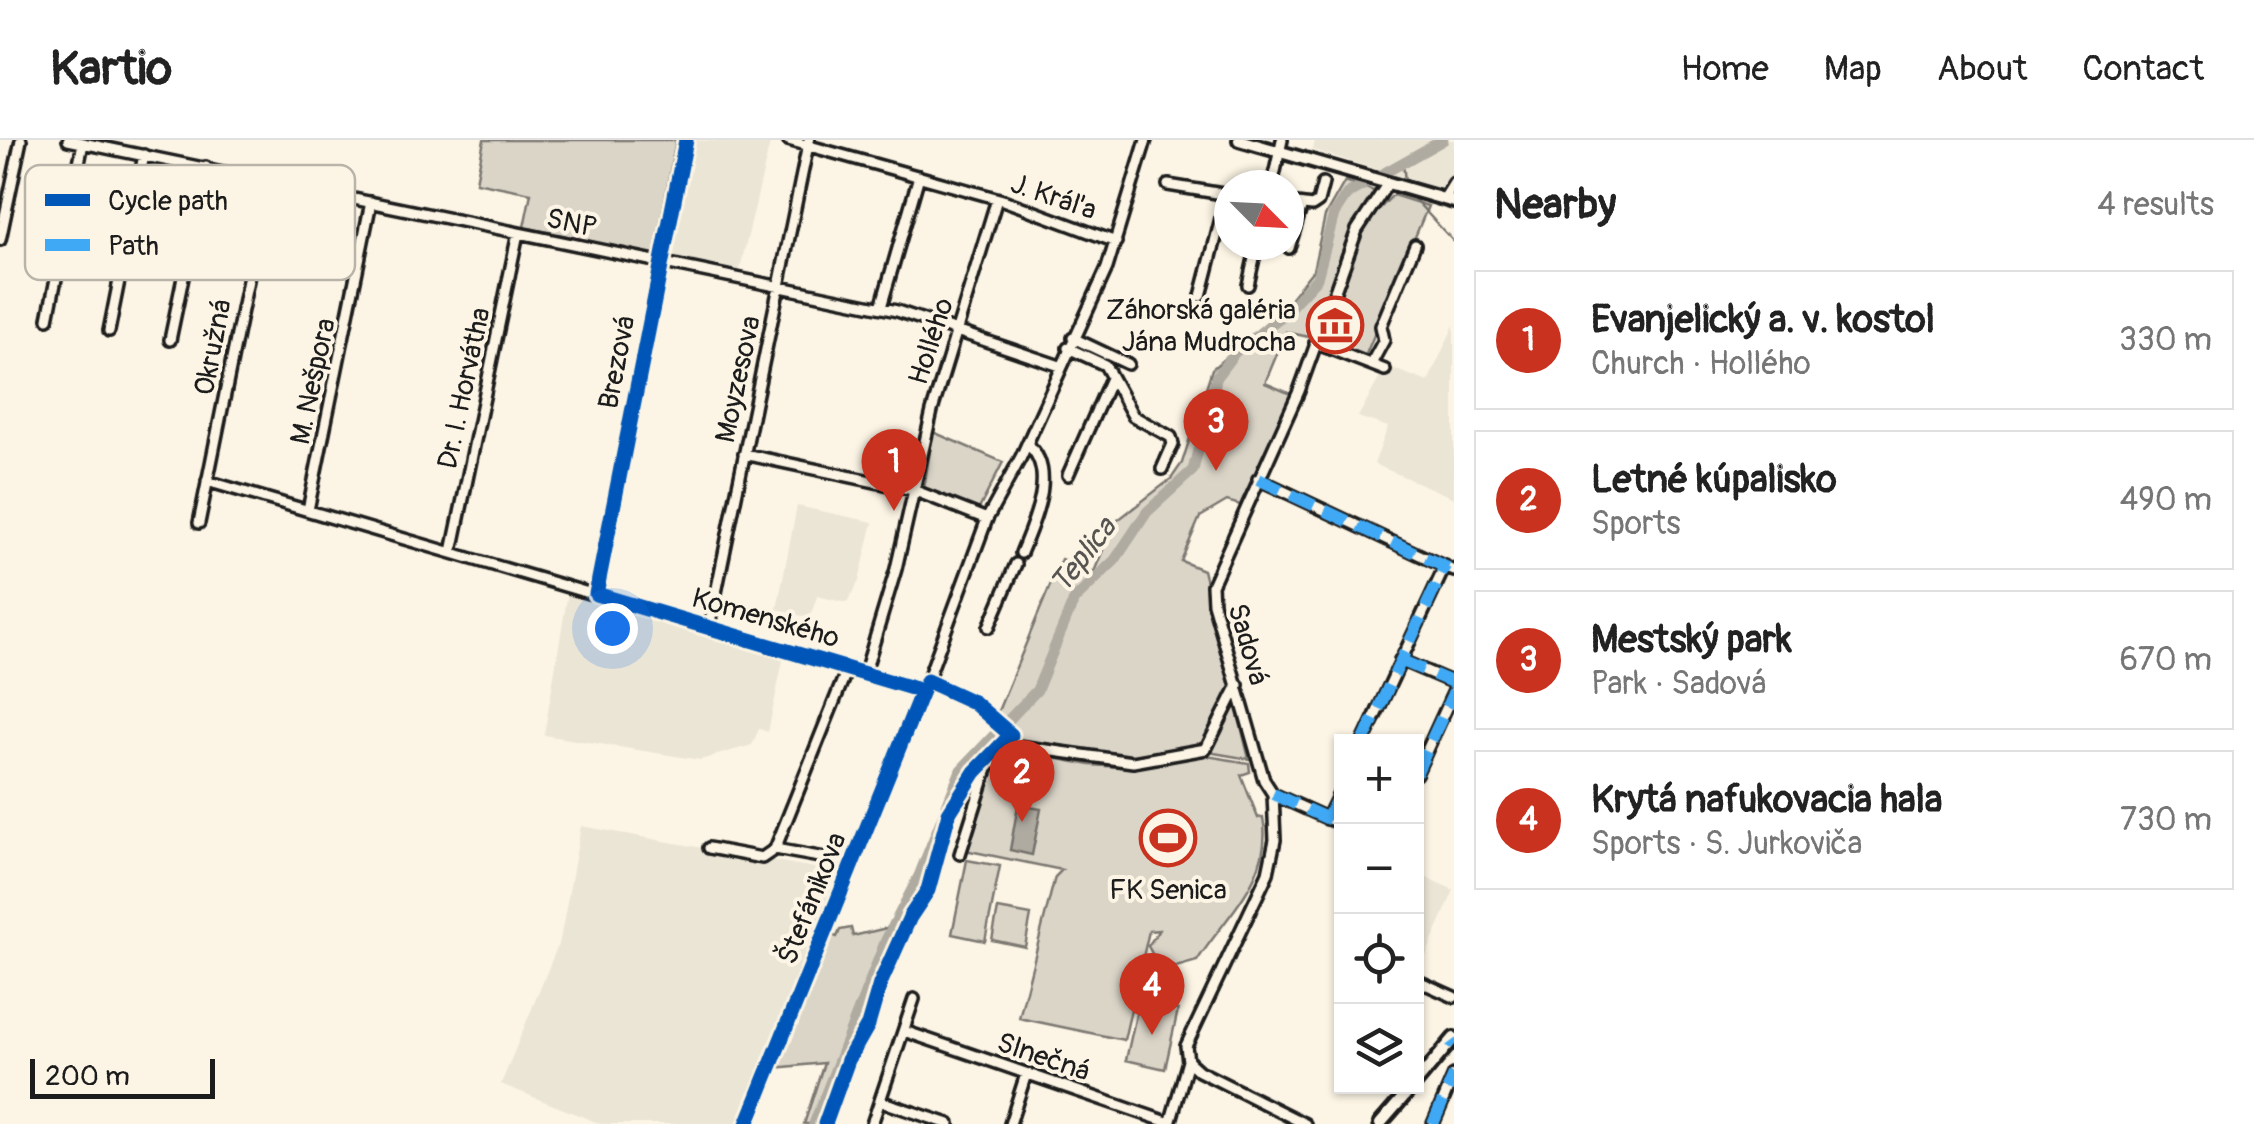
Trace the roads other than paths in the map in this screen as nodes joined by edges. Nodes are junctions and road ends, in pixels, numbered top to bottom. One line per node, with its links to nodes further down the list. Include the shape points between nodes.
1 (21, 140): 26 (street)
2 (68, 140): 7 (street, SNP)
3 (686, 140): 31 (street, Brezová)
4 (788, 140): 8 (street, J. Kráľa)
5 (1146, 140): 27 (street, Štefánikova)
6 (1239, 140): 9 (main road)
7 (83, 143): 10 (street, SNP); 11 (street)
8 (808, 143): 14 (street, J. Kráľa); 37 (street, Moyzesova)
9 (1281, 146): 16 (main road)
10 (144, 155): 12 (street); 13 (street, SNP)
11 (79, 165)
12 (142, 165)
13 (196, 165)
14 (919, 176): 21 (street, J. Kráľa); 39 (street)
15 (1323, 183): 24 (street, via 1318,202)
16 (1389, 183): 22 (main road); 44 (street, Sadová, via 1357,230)
17 (1454, 183): 22 (street)
18 (1168, 186): 19 (street)
19 (1214, 193)
20 (355, 199): 23 (street, SNP)
21 (997, 199): 27 (street, J. Kráľa); 41 (street, Hollého)
22 (1449, 200)
23 (371, 202): 25 (street, SNP); 58 (street, M. Nešpora)
24 (1304, 205)
25 (518, 233): 31 (street, SNP); 61 (street, Dr. I. Horvátha)
26 (0, 240)
27 (1116, 242): 45 (street, Štefánikova)
28 (1415, 245): 47 (street)
29 (1214, 247): 38 (street)
30 (1254, 260): 36 (street)
31 (662, 264): 37 (street, SNP); 65 (street, Brezová)
32 (56, 280): 40 (street)
33 (119, 280): 42 (street)
34 (182, 280): 43 (street)
35 (248, 280): 56 (street, Okružná)
36 (1248, 285)
37 (779, 287): 39 (street, SNP); 52 (street, Moyzesova)
38 (1201, 296)
39 (881, 308): 41 (street, SNP)
40 (48, 319)
41 (958, 328): 48 (street, SNP); 57 (street, Hollého)
42 (109, 331)
43 (170, 340)
44 (1315, 342): 47 (street); 55 (street, Sadová)
45 (1071, 343): 46 (street); 48 (street, Štefánikova); 50 (street, via 1104,365)
46 (1128, 364)
47 (1372, 364): 49 (street)
48 (1060, 366): 51 (street, Štefánikova)
49 (1384, 370)
50 (1111, 378): 53 (street, via 1133,416 1171,437); 54 (street)
51 (1028, 444): 59 (street, Štefánikova); 62 (street, via 1037,454 1042,500)
52 (744, 454): 57 (street); 66 (street, Moyzesova)
53 (1162, 469)
54 (1068, 475)
55 (1258, 479): 64 (street); 72 (street, Sadová, via 1212,585)
56 (208, 481): 58 (street, Komenského); 60 (street, Okružná)
57 (913, 490): 59 (street); 70 (street, Hollého)
58 (308, 510): 61 (street, Komenského)
59 (988, 519): 74 (street, Štefánikova)
60 (199, 523)
61 (452, 552): 65 (street, Komenského)
62 (1021, 553)
63 (1016, 564): 67 (street)
64 (1449, 569): 68 (street)
65 (596, 594): 66 (street, Komenského)
66 (708, 627): 69 (street, Komenského)
67 (990, 627)
68 (1400, 660): 71 (street); 75 (street)
69 (848, 667): 70 (street, Komenského); 82 (street)
70 (865, 672): 74 (street, Komenského)
71 (1454, 683)
72 (1238, 685): 77 (street, Sadová, via 1264,780); 83 (street, via 1206,750 1134,762 1018,746 1000,752 987,770)
73 (1454, 691): 76 (street)
74 (922, 692): 84 (street, Štefánikova)
75 (1367, 734)
76 (1424, 757)
77 (1274, 794): 79 (street); 90 (street, via 1268,873 1186,1046)
78 (1334, 804): 79 (street)
79 (1327, 818): 80 (street)
80 (1340, 824)
81 (709, 848): 82 (street, via 757,858)
82 (775, 849): 84 (street)
83 (960, 854)
84 (852, 862): 99 (street, Štefánikova)
85 (1424, 984): 86 (street)
86 (1454, 997)
87 (914, 999): 88 (street)
88 (904, 1031): 91 (street, Slnečná); 95 (street)
89 (1453, 1042): 92 (main road)
90 (1188, 1061): 98 (street); 103 (street)
91 (1026, 1074): 98 (street, Slnečná); 102 (street)
92 (1424, 1075)
93 (1454, 1075): 97 (street)
94 (1407, 1094): 104 (main road)
95 (880, 1101): 96 (street); 101 (street)
96 (873, 1122): 100 (street)
97 (1438, 1122)
98 (1170, 1123)
99 (746, 1124)
100 (886, 1124)
101 (949, 1124)
102 (1010, 1124)
103 (1304, 1124)
104 (1380, 1124)

